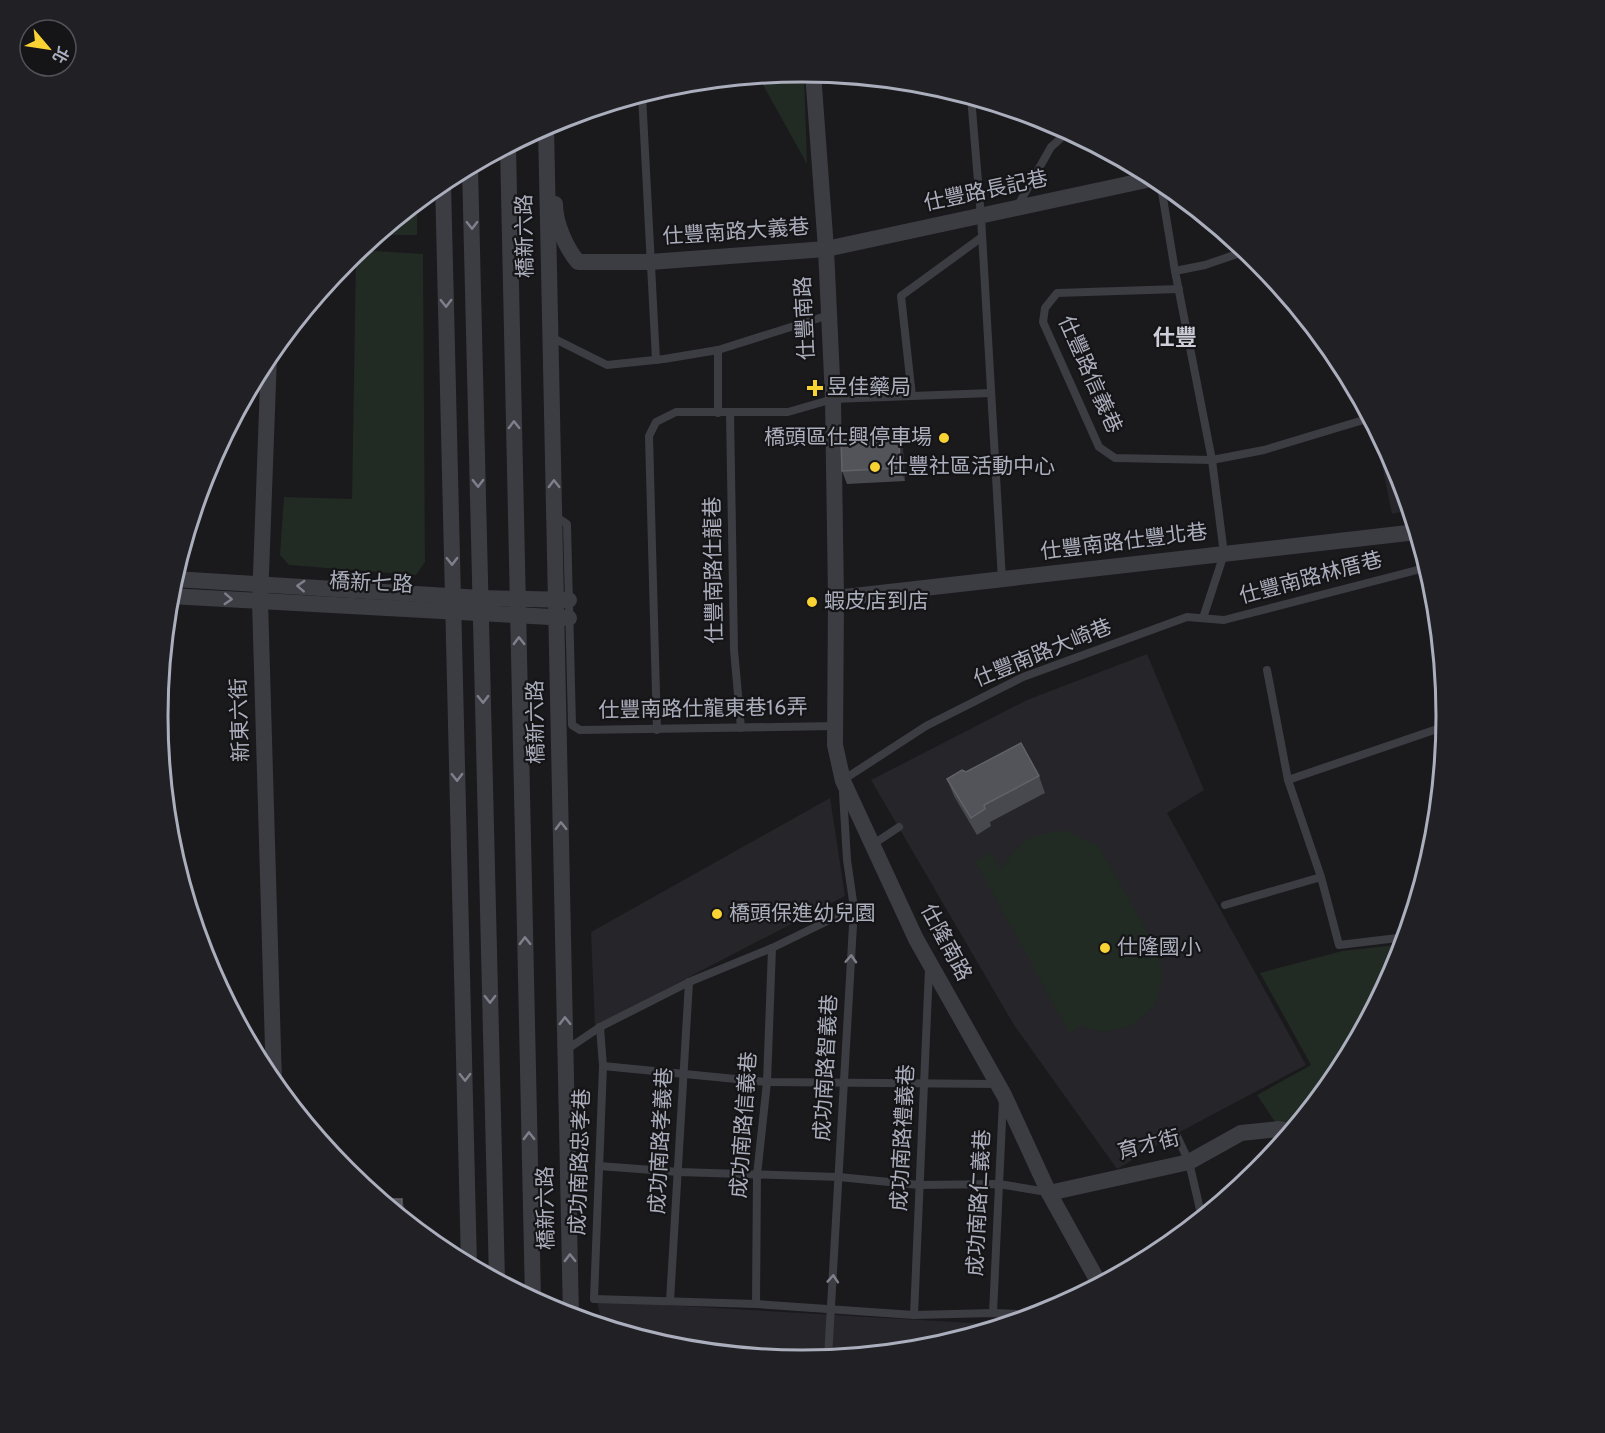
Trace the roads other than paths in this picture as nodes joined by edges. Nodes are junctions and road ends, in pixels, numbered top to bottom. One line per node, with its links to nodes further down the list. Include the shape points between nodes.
1 (814, 83): 15 (street, 仕豐南路)
2 (642, 103): 17 (lane)
3 (972, 105): 13 (lane)
4 (553, 134): 17 (street, 仕豐南路大義巷, via 555,213 571,254 578,262)
5 (546, 137): 21 (street, 橋新六路)
6 (1061, 138): 12 (lane, via 1051,147)
7 (508, 155): 42 (street, 橋新六路, one-way to 7)
8 (470, 177): 41 (street, one-way to 41)
9 (1144, 182): 12 (street, 仕豐路長記巷)
10 (1161, 193): 18 (lane)
11 (443, 194): 40 (street, one-way to 40)
12 (1017, 208): 13 (street, 仕豐路長記巷)
13 (981, 216): 14 (lane); 15 (street, 仕豐路長記巷)
14 (982, 237): 25 (lane); 26 (lane, via 901,296)
15 (826, 249): 17 (street, 仕豐南路大義巷); 20 (street, 仕豐南路)
16 (1236, 254): 18 (lane)
17 (650, 262): 23 (lane)
18 (1175, 271): 19 (lane)
19 (1179, 289): 31 (lane); 31 (lane, 仕豐路信義巷, via 1057,293 1045,308 1043,322 1099,447 1116,458)
20 (829, 315): 22 (lane); 27 (street, 仕豐南路)
21 (550, 337): 23 (lane, via 607,365); 43 (street, 橋新六路, one-way to 21, via 555,516)
22 (718, 350): 23 (lane); 29 (lane)
23 (656, 360)
24 (268, 375): 37 (street, 新東六街)
25 (991, 393): 26 (lane); 35 (lane)
26 (912, 396): 27 (lane)
27 (833, 399): 28 (lane, via 788,412); 39 (street, 仕豐南路)
28 (730, 412): 29 (lane); 47 (lane, 仕豐南路仕龍巷, via 734,650)
29 (718, 413): 48 (lane, via 676,412 656,422 649,436)
30 (1362, 418): 31 (lane, via 1264,450)
31 (1212, 460): 33 (lane)
32 (1409, 533): 33 (street, 仕豐南路仕豐北巷)
33 (1224, 554): 35 (street, 仕豐南路仕豐北巷); 44 (lane)
34 (1419, 570): 44 (lane, 仕豐南路林厝巷, via 1224,620)
35 (1002, 580): 39 (street, 仕豐南路仕豐北巷)
36 (184, 581): 37 (street, 橋新七路)
37 (260, 593): 38 (street, 橋新七路, one-way to 37); 40 (street, 橋新七路); 64 (street, 新東六街)
38 (181, 596)
39 (837, 597): 46 (street, 仕隆南路)
40 (453, 604): 41 (street, 橋新七路); 81 (street, one-way to 81)
41 (481, 606): 42 (street, 橋新七路); 82 (street, one-way to 82)
42 (518, 607): 43 (street, 橋新七路); 84 (street, 橋新六路, one-way to 42)
43 (563, 609): 48 (lane, 仕豐南路仕龍東巷16弄, via 572,725 580,730); 62 (street, 橋新六路, one-way to 43)
44 (1203, 618): 51 (lane, 仕豐南路大崎巷, via 1187,617 1023,677 926,726)
45 (1267, 670): 50 (lane)
46 (836, 726): 47 (lane, 仕豐南路仕龍東巷16弄); 51 (street, 仕隆南路, via 835,745)
47 (741, 728): 48 (lane, 仕豐南路仕龍東巷16弄)
48 (657, 730)
49 (1436, 730): 50 (lane)
50 (1288, 780): 54 (lane)
51 (843, 781): 53 (street, 仕隆南路); 56 (lane, 成功南路智義巷)
52 (899, 827): 53 (lane)
53 (872, 845): 59 (street, 仕隆南路)
54 (1321, 877): 55 (lane); 57 (lane, via 1339,945)
55 (1225, 905)
56 (854, 908): 58 (lane); 68 (lane, 成功南路智義巷, one-way to 56)
57 (1396, 938)
58 (772, 948): 60 (lane); 66 (lane, 成功南路信義巷)
59 (930, 963): 67 (lane, 成功南路禮義巷); 69 (street, 仕隆南路)
60 (689, 982): 61 (lane); 65 (lane, 成功南路孝義巷)
61 (600, 1027): 62 (lane); 63 (lane, 成功南路忠孝巷)
62 (566, 1050): 87 (street, 橋新六路, one-way to 62)
63 (603, 1066): 65 (lane); 73 (lane, 成功南路忠孝巷)
64 (274, 1067)
65 (685, 1072): 66 (lane); 74 (lane, 成功南路孝義巷)
66 (767, 1082): 68 (lane); 75 (lane, 成功南路信義巷)
67 (926, 1082): 68 (lane); 69 (lane); 78 (lane, 成功南路禮義巷)
68 (844, 1083): 76 (lane, 成功南路智義巷)
69 (1000, 1090): 77 (lane, 成功南路仁義巷); 79 (street, 仕隆南路)
70 (1283, 1130): 72 (street, 育才街, via 1241,1133)
71 (1176, 1134): 72 (lane)
72 (1189, 1162): 79 (street, 育才街); 80 (lane)
73 (599, 1166): 74 (lane); 85 (lane, 成功南路忠孝巷, via 594,1299)
74 (679, 1172): 75 (lane); 85 (lane, 成功南路孝義巷)
75 (757, 1175): 76 (lane); 86 (lane, 成功南路信義巷)
76 (839, 1178): 78 (lane); 88 (lane, 成功南路智義巷, one-way to 76)
77 (999, 1184): 78 (lane); 79 (lane); 89 (lane, 成功南路仁義巷)
78 (919, 1185): 91 (lane, 成功南路禮義巷)
79 (1049, 1193): 83 (street, 仕隆南路)
80 (1200, 1210)
81 (469, 1256)
82 (497, 1272)
83 (1096, 1278)
84 (533, 1290)
85 (670, 1301): 86 (lane)
86 (756, 1304): 88 (lane)
87 (572, 1307)
88 (831, 1309): 91 (lane); 92 (lane, 成功南路智義巷)
89 (993, 1313): 90 (lane); 91 (lane)
90 (1014, 1314)
91 (914, 1315)
92 (829, 1349)

